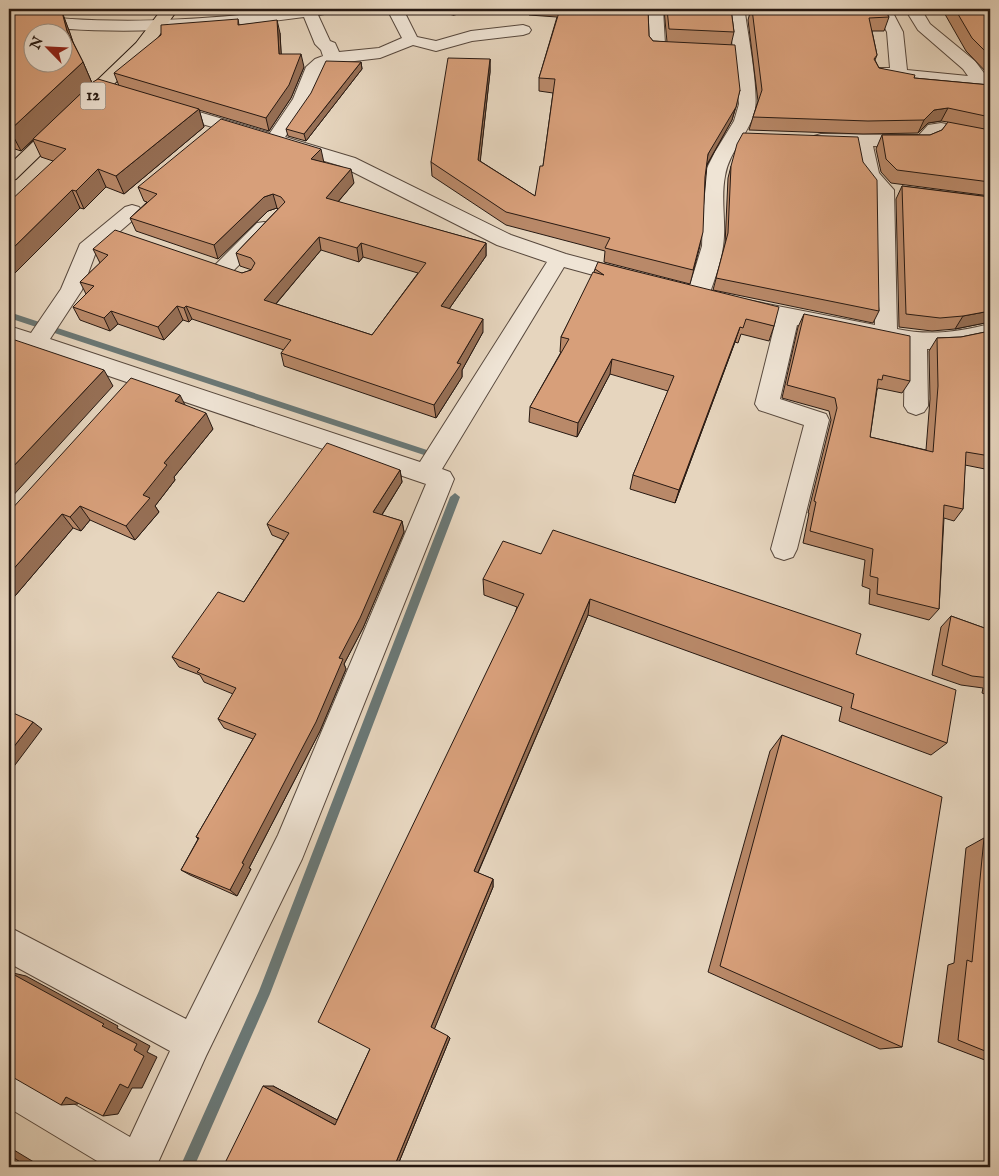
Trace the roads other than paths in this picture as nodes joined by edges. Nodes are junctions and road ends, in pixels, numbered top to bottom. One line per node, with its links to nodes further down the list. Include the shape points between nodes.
1 (170, 9): 13 (main road, 12)
2 (331, 9): 13 (street, via 240,21)
3 (395, 9): 15 (street)
4 (655, 9): 16 (street, via 657,49)
5 (868, 9): 6 (street)
6 (875, 9)
7 (883, 9): 21 (street, via 895,32)
8 (913, 9): 18 (street, via 924,27)
9 (730, 11): 10 (street); 38 (street, via 731,52 748,104 742,137 717,166 713,191 712,252 705,297)
10 (757, 12)
11 (9, 18): 13 (street, via 75,26)
12 (312, 18): 19 (street)
13 (156, 25): 23 (main road, 12, via 142,47)
14 (523, 30): 15 (street, via 471,36 436,46)
15 (411, 40): 19 (street, via 398,48 376,54)
16 (703, 51)
17 (982, 55): 18 (street)
18 (959, 57): 22 (street)
19 (332, 58): 29 (street, via 315,67 302,99)
20 (880, 72): 21 (street)
21 (899, 74): 22 (street)
22 (986, 83)
23 (102, 88): 24 (street); 32 (main road, 12)
24 (122, 94)
25 (149, 102): 26 (street)
26 (222, 124): 27 (street); 29 (street)
27 (207, 136)
28 (990, 137): 31 (street, via 941,128 934,129 923,141)
29 (275, 139): 35 (street, via 348,162 504,240)
30 (806, 140): 31 (street)
31 (863, 142): 42 (street, via 870,174 894,191)
32 (9, 175)
33 (135, 201): 39 (street, via 118,234 87,249 71,290)
34 (276, 216): 36 (street, via 214,267)
35 (559, 259): 37 (street); 47 (street)
36 (246, 278)
37 (652, 283)
38 (788, 316): 42 (street); 48 (street, via 767,404 817,420)
39 (43, 332): 41 (street); 44 (street)
40 (990, 332): 43 (street, via 936,343)
41 (9, 334)
42 (886, 335): 43 (street)
43 (916, 341): 46 (street)
44 (138, 377): 45 (street); 47 (street)
45 (118, 398)
46 (916, 406)
47 (426, 474): 50 (street, via 441,480 290,847)
48 (784, 549)
49 (9, 944): 50 (street)
50 (193, 1043): 52 (street)
51 (9, 1087): 52 (street)
52 (136, 1165)

